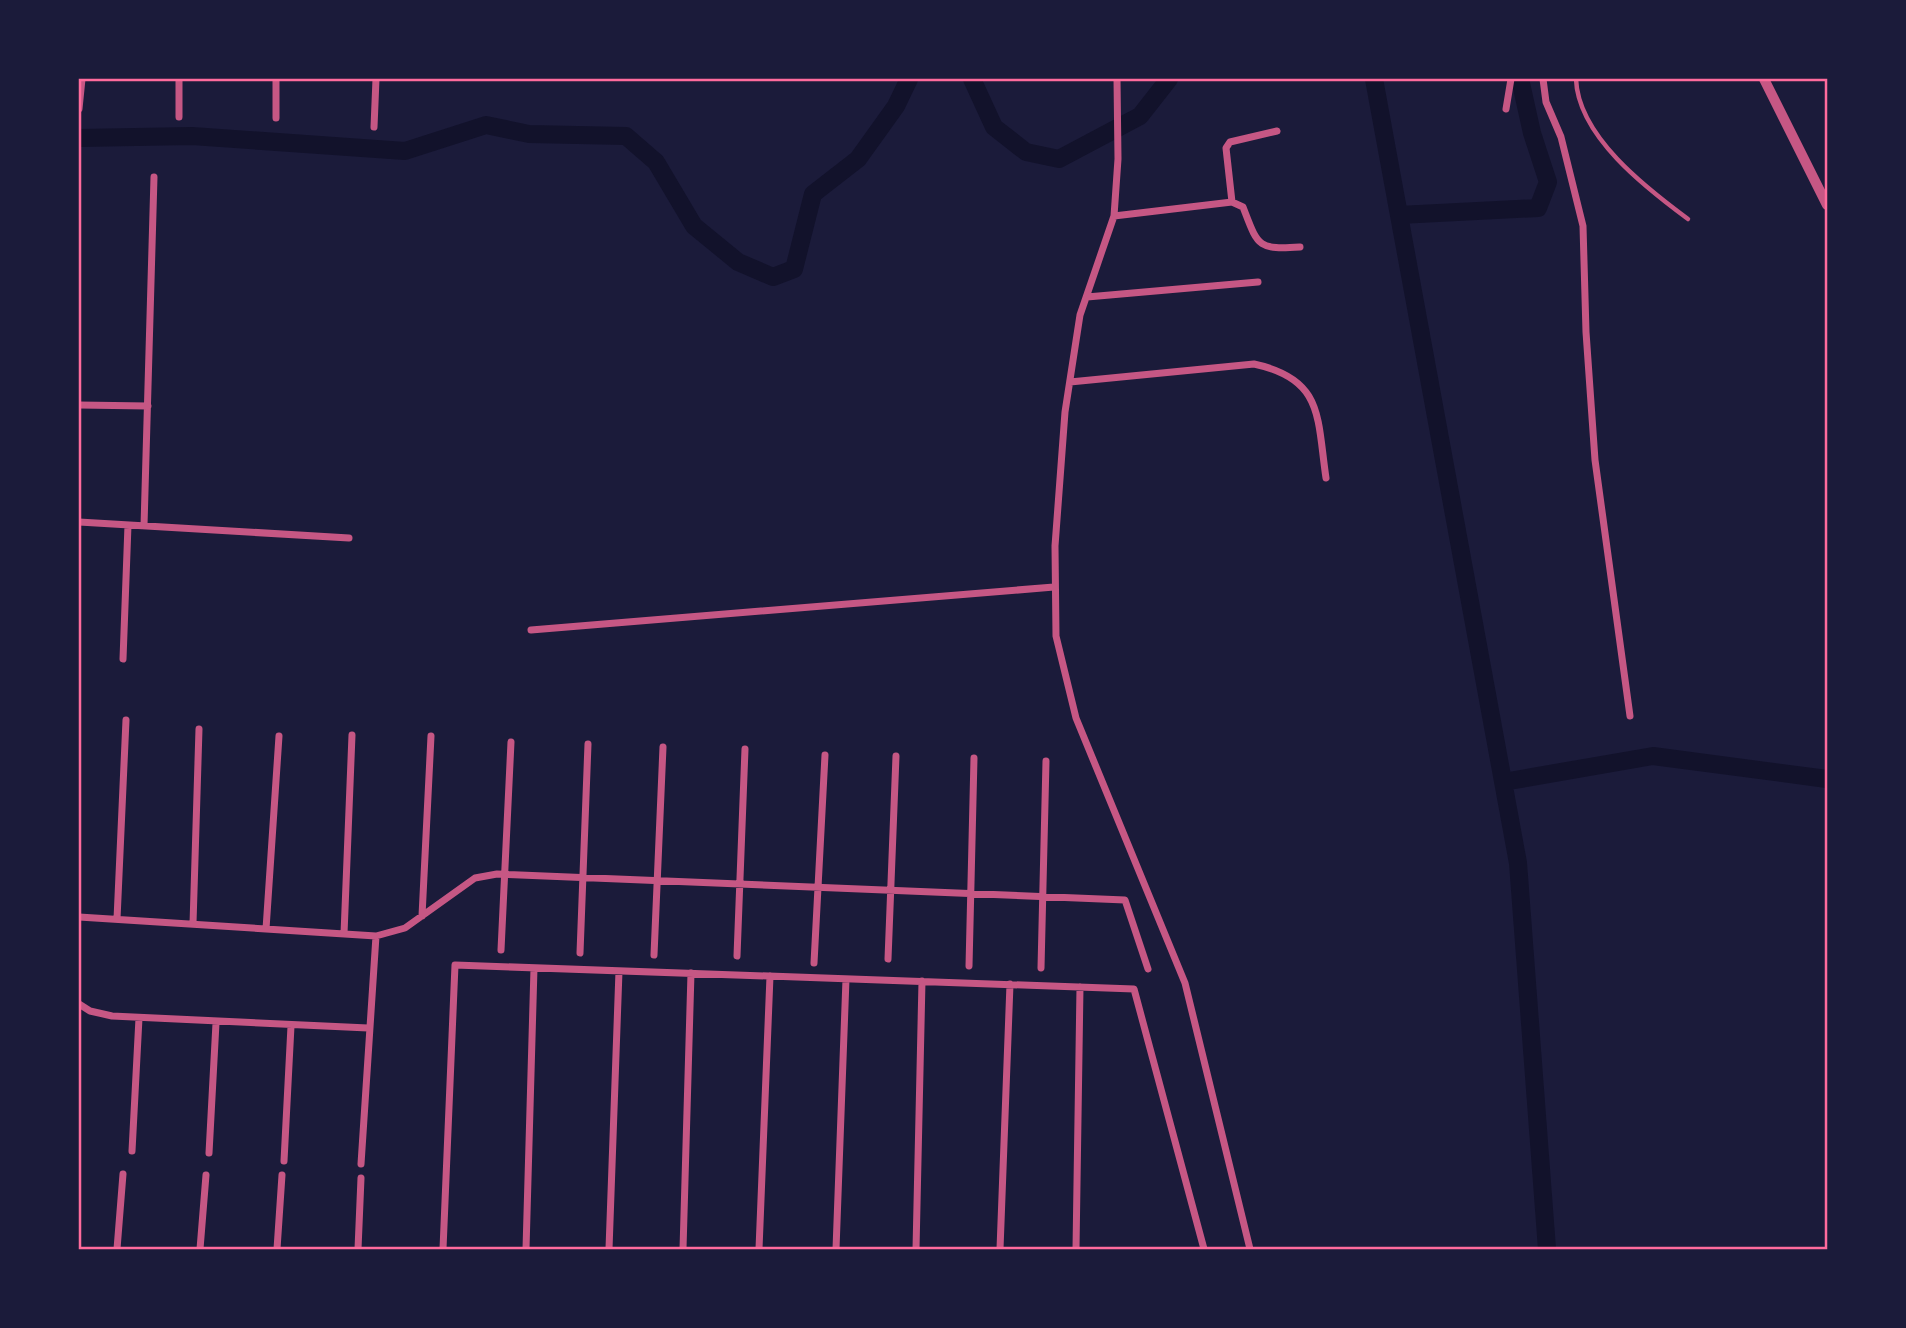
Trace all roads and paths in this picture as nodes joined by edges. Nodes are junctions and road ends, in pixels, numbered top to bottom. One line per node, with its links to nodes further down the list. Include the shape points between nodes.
1 (82, 79): 10 (street)
2 (179, 79): 12 (street)
3 (276, 79): 13 (street)
4 (376, 79): 14 (street)
5 (1117, 79): 19 (street)
6 (1511, 79): 11 (street)
7 (1544, 79): 35 (street, via 1546,102 1561,137 1583,226 1595,460)
8 (1576, 79): 20 (lane, via 1582,104 1618,162)
9 (1764, 79): 18 (street)
10 (79, 109)
11 (1506, 109)
12 (179, 117)
13 (275, 118)
14 (374, 127)
15 (1277, 131): 17 (street, via 1230,142 1226,148)
16 (154, 177): 26 (street)
17 (1232, 202): 19 (street); 21 (street, via 1243,208 1262,247)
18 (1827, 205)
19 (1114, 216): 23 (street)
20 (1688, 219)
21 (1300, 247)
22 (1258, 282): 23 (street)
23 (1087, 297): 24 (street)
24 (1070, 382): 27 (street, via 1254,364 1281,369 1303,384 1315,407); 32 (street)
25 (79, 405): 26 (street)
26 (148, 406): 30 (street)
27 (1326, 478)
28 (79, 522): 29 (street)
29 (128, 525): 30 (street); 34 (street)
30 (144, 526): 31 (street)
31 (349, 538)
32 (1054, 587): 33 (street); 108 (street, via 1056,636 1076,718 1185,983)
33 (531, 630)
34 (123, 659)
35 (1630, 716)
36 (127, 720): 59 (street)
37 (199, 729): 60 (street)
38 (352, 735): 62 (street)
39 (279, 736): 61 (street)
40 (430, 736): 57 (street)
41 (511, 741): 49 (street)
42 (588, 744): 50 (street)
43 (663, 747): 51 (street)
44 (745, 749): 52 (street)
45 (825, 755): 53 (street)
46 (897, 756): 54 (street)
47 (974, 758): 55 (street)
48 (1046, 761): 56 (street)
49 (505, 874): 50 (street); 57 (street, via 475,878); 64 (street)
50 (583, 878): 51 (street); 65 (street)
51 (657, 881): 52 (street); 66 (street)
52 (740, 884): 53 (street); 67 (street)
53 (818, 888): 54 (street); 69 (street)
54 (891, 891): 55 (street); 68 (street)
55 (971, 894): 56 (street); 70 (street)
56 (1043, 897): 72 (street); 73 (street, via 1125,900)
57 (422, 916): 63 (street, via 405,928)
58 (79, 917): 59 (street)
59 (117, 919): 60 (street)
60 (193, 924): 61 (street)
61 (267, 929): 62 (street)
62 (344, 934): 63 (street)
63 (376, 936): 85 (street)
64 (501, 950)
65 (580, 953)
66 (654, 955)
67 (737, 956)
68 (888, 959)
69 (814, 962)
70 (969, 966)
71 (534, 968): 74 (street); 98 (street, via 454,965); 99 (street)
72 (1041, 968)
73 (1148, 969)
74 (619, 971): 75 (street); 100 (street)
75 (691, 973): 76 (street); 101 (street)
76 (770, 976): 77 (street); 102 (street)
77 (846, 979): 78 (street); 103 (street)
78 (922, 981): 79 (street); 104 (street)
79 (1010, 984): 80 (street); 105 (street)
80 (1080, 987): 106 (street); 107 (street, via 1134,989)
81 (79, 1004): 82 (street, via 90,1011)
82 (139, 1018): 83 (street); 86 (street)
83 (216, 1023): 84 (street); 87 (street)
84 (291, 1026): 85 (street); 88 (street)
85 (369, 1028): 89 (street)
86 (132, 1151)
87 (209, 1153)
88 (284, 1161)
89 (360, 1164)
90 (123, 1174): 94 (street)
91 (206, 1175): 95 (street)
92 (282, 1175): 96 (street)
93 (361, 1178): 97 (street)
94 (117, 1249)
95 (200, 1249)
96 (277, 1249)
97 (358, 1249)
98 (443, 1249)
99 (526, 1249)
100 (609, 1249)
101 (683, 1249)
102 (759, 1249)
103 (836, 1249)
104 (916, 1249)
105 (1000, 1249)
106 (1076, 1249)
107 (1204, 1249)
108 (1250, 1249)

